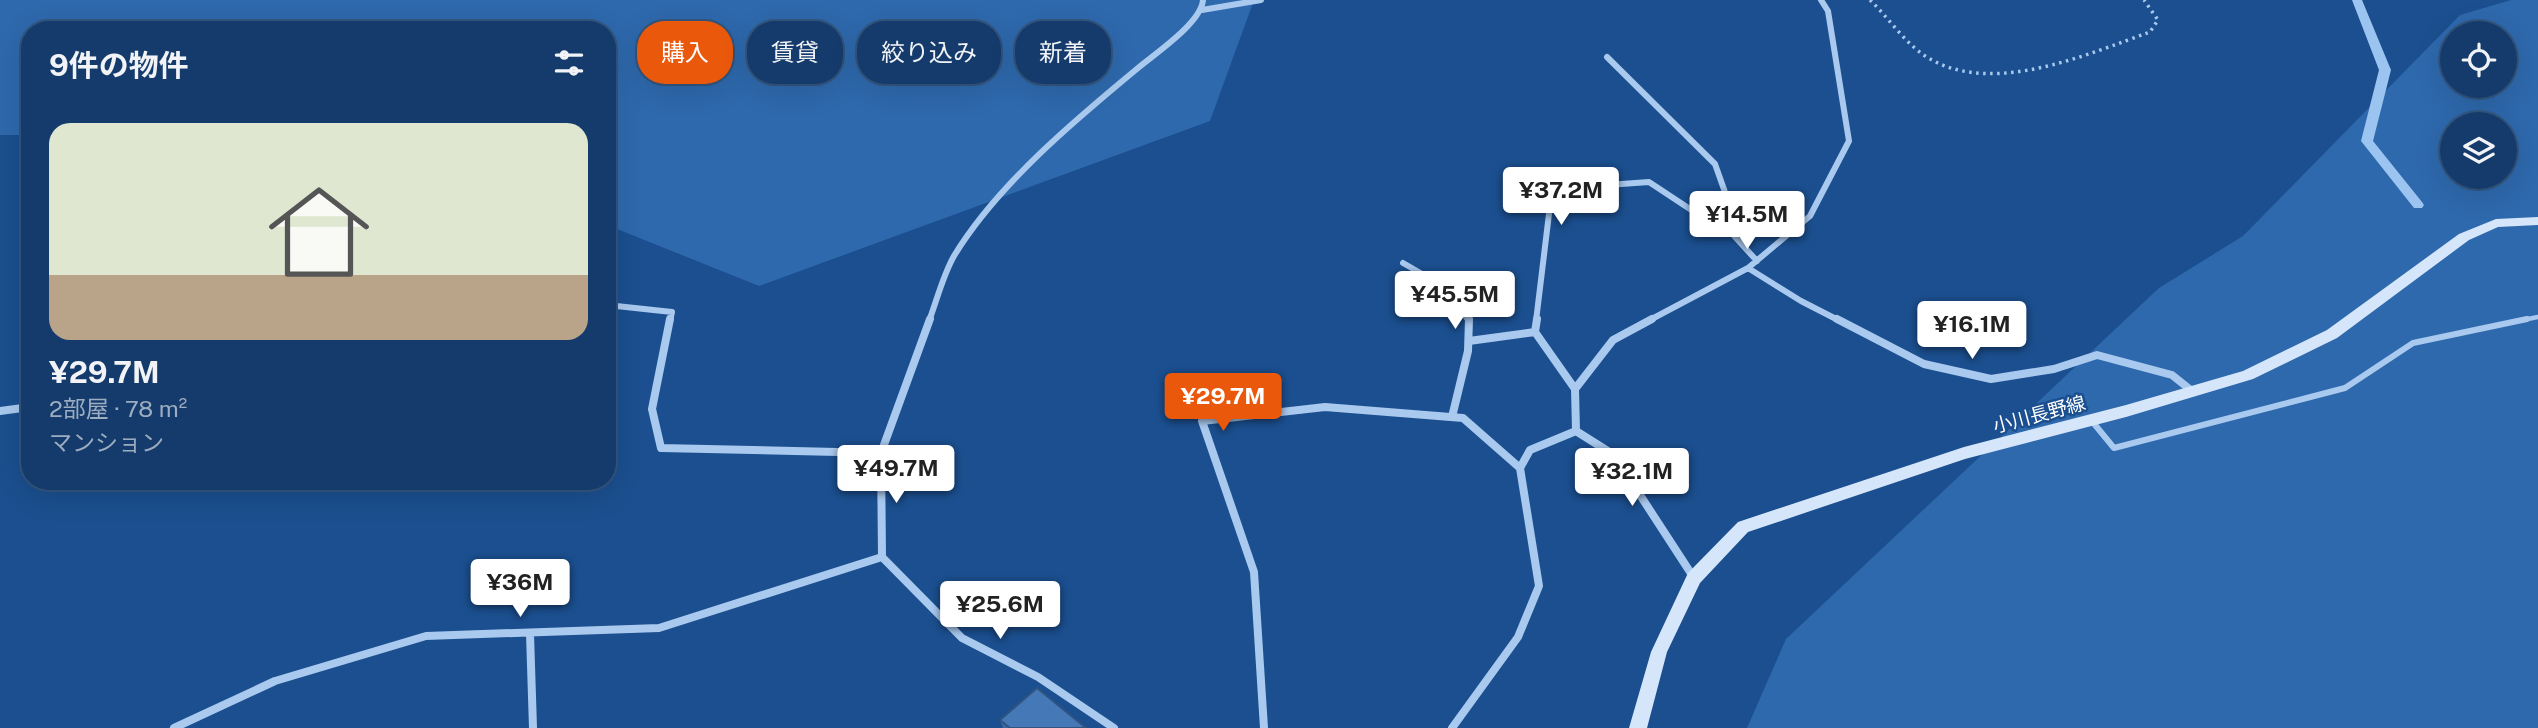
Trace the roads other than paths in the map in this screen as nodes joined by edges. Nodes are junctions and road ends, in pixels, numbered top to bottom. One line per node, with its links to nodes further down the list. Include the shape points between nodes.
1 (1203, 0): 4 (street)
2 (1261, 0): 4 (street)
3 (1821, 0): 8 (street, via 1828,12 1849,141 1810,216)
4 (1202, 10): 22 (street, via 1062,131 992,206 953,257)
5 (1607, 57): 6 (street, via 1715,163 1726,195)
6 (1716, 216): 8 (street); 13 (street, via 1705,219 1649,182 1552,190)
7 (2538, 220): 16 (main road, 小川長野線, via 2496,223 2464,237 2332,334 2248,374)
8 (1757, 261): 10 (street)
9 (1403, 263): 14 (street, via 1443,286 1469,320)
10 (1748, 268): 15 (street, via 1613,340); 16 (street, via 1801,301 1924,364 1991,379 2054,369 2097,355 2172,375)
11 (616, 306): 22 (street, via 672,312 652,410 661,448)
12 (2538, 317): 20 (lane, via 2413,343 2345,388 2114,448)
13 (1535, 332): 14 (street); 15 (street)
14 (1469, 341): 19 (street)
15 (1575, 389): 21 (street)
16 (2192, 391): 20 (main road, 小川長野線)
17 (21, 408): 18 (street)
18 (0, 411)
19 (1452, 417): 23 (street, via 1463,418); 30 (street, via 1325,407 1202,421 1254,572)
20 (2091, 420): 25 (main road, 小川長野線, via 1964,453 1743,527)
21 (1576, 431): 23 (street, via 1530,450); 25 (street, via 1614,455)
22 (881, 453): 24 (street)
23 (1520, 468): 31 (street, via 1539,586 1518,638)
24 (882, 557): 26 (street, via 659,628); 29 (street, via 962,638 1038,677)
25 (1694, 578): 32 (main road, 小川長野線, via 1660,652)
26 (530, 634): 27 (street, via 426,636 275,681); 28 (street)
27 (174, 728)
28 (533, 728)
29 (1114, 728)
30 (1264, 728)
31 (1452, 728)
32 (1638, 728)

